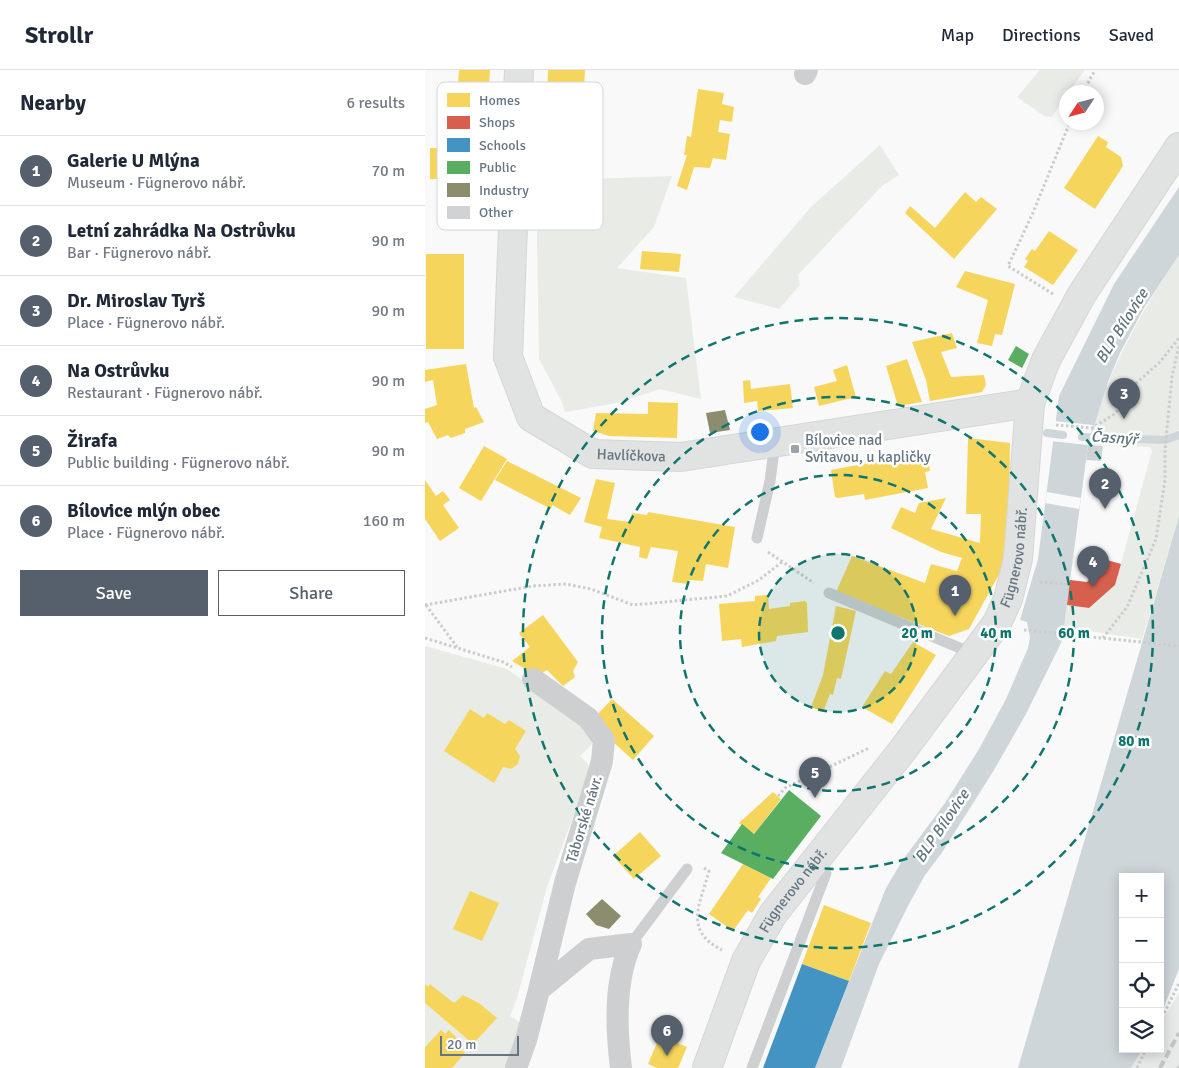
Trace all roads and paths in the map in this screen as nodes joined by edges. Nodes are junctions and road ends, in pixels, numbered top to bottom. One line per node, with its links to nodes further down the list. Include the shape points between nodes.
1 (1095, 70): 2 (path)
2 (1087, 85)
3 (1067, 130): 6 (path, via 1008,266)
4 (1179, 147): 9 (main road, Fügnerovo nábř., via 1082,294 1046,360)
5 (513, 230): 11 (main road, Havlíčkova, via 508,357 531,417 593,454 681,457)
6 (1057, 296)
7 (1179, 338): 10 (path, via 1160,362 1140,379 1116,413)
8 (1179, 346): 19 (path, via 1172,377 1165,480 1156,539 1127,607)
9 (1030, 403): 11 (main road, Havlíčkova); 22 (main road, Fügnerovo nábř., via 1015,574 997,623)
10 (1092, 428)
11 (775, 441): 12 (lane)
12 (757, 538)
13 (1041, 582): 14 (path)
14 (1069, 584)
15 (829, 593): 16 (path, via 782,562 759,580 727,596 633,604 566,584 533,586); 22 (lane)
16 (425, 605): 21 (path)
17 (1029, 631): 19 (path)
18 (425, 638): 21 (path)
19 (1103, 638): 20 (path)
20 (1179, 646)
21 (457, 648): 23 (path, via 503,662)
22 (974, 654): 26 (main road, Fügnerovo nábř.)
23 (533, 678): 31 (street, Táborské návr., via 588,718 604,740)
24 (871, 747): 25 (path, via 785,788)
25 (778, 796)
26 (818, 857): 29 (main road, Fügnerovo nábř., via 773,914); 37 (lane, via 826,873)
27 (684, 873): 28 (lane); 29 (path, via 695,876 701,866 709,870 697,914 699,932 720,950)
28 (631, 944): 31 (street, via 589,949); 35 (street, via 624,959 618,1003)
29 (746, 961): 36 (main road, Fügnerovo nábř.)
30 (1179, 984): 32 (path)
31 (539, 990): 34 (street, Táborské návr.)
32 (1164, 1014)
33 (1145, 1053): 38 (path)
34 (516, 1068)
35 (621, 1068)
36 (707, 1068)
37 (752, 1068)
38 (1137, 1068)

